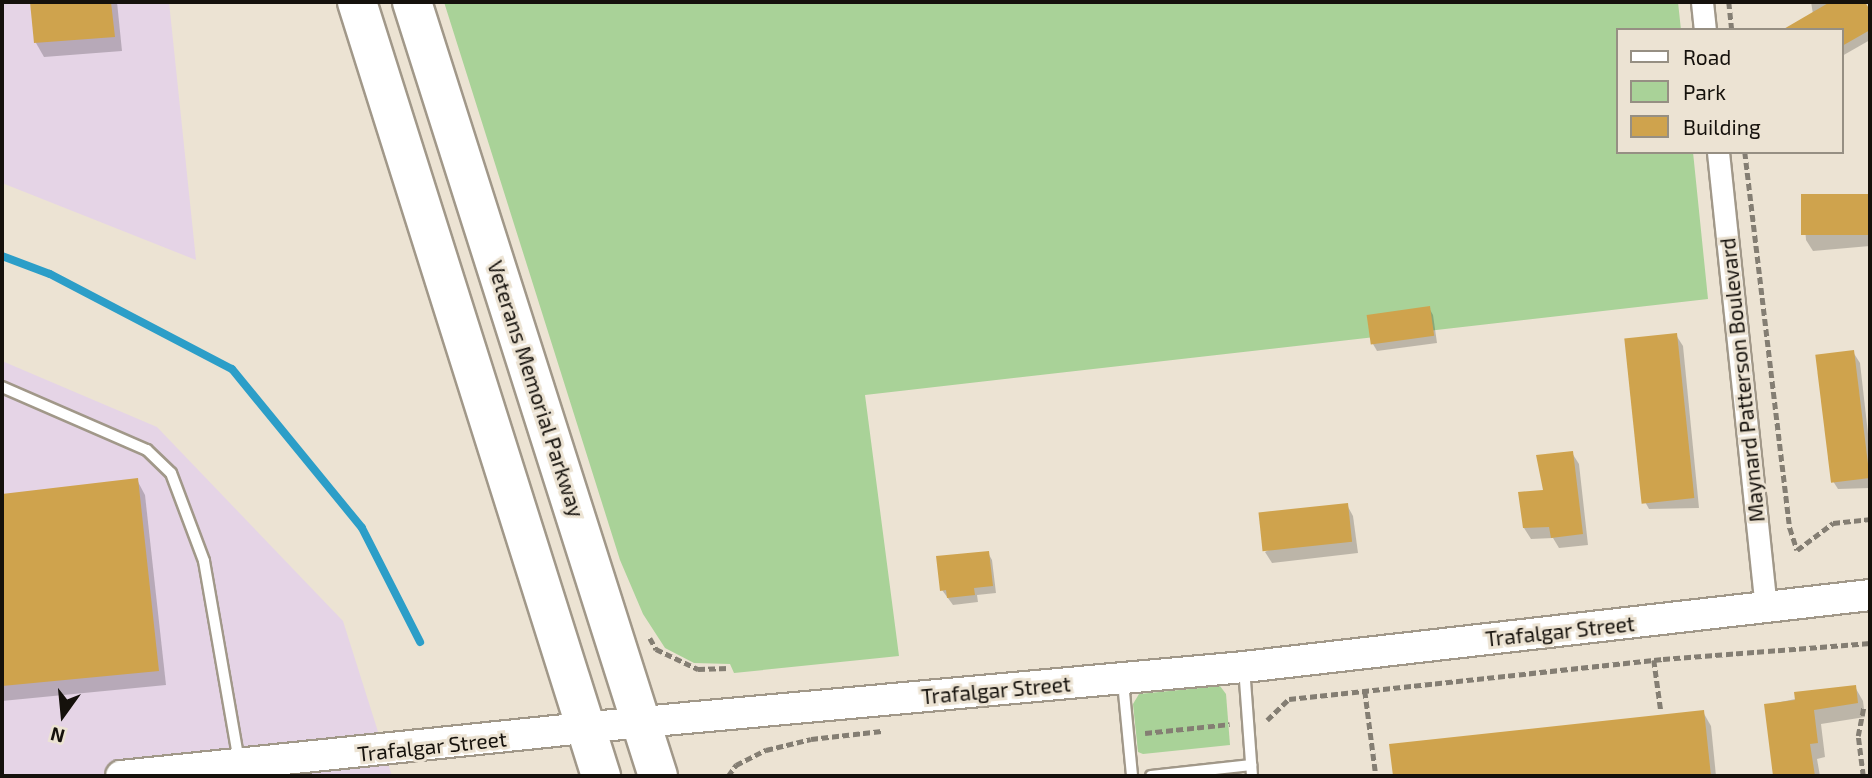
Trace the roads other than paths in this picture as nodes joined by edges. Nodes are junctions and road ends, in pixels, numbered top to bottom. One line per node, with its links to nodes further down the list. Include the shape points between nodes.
1 (357, 2): 12 (highway)
2 (412, 2): 11 (highway, Veterans Memorial Parkway)
3 (1702, 2): 4 (street)
4 (1705, 28)
5 (1718, 154): 8 (street, Maynard Patterson Boulevard)
6 (2, 387): 13 (lane, via 147,450 171,473 204,561)
7 (1870, 595): 8 (main road, Trafalgar Street)
8 (1766, 607): 9 (main road, Trafalgar Street)
9 (1244, 667): 10 (main road, Trafalgar Street); 14 (lane)
10 (1122, 678): 11 (main road, Trafalgar Street); 18 (lane)
11 (642, 722): 12 (main road, Trafalgar Street); 17 (highway, Veterans Memorial Parkway)
12 (587, 730): 13 (main road, Trafalgar Street); 16 (highway)
13 (240, 765): 15 (main road, Trafalgar Street)
14 (1252, 771): 19 (lane)
15 (121, 776)
16 (601, 776)
17 (659, 776)
18 (1132, 776)
19 (1151, 776)

